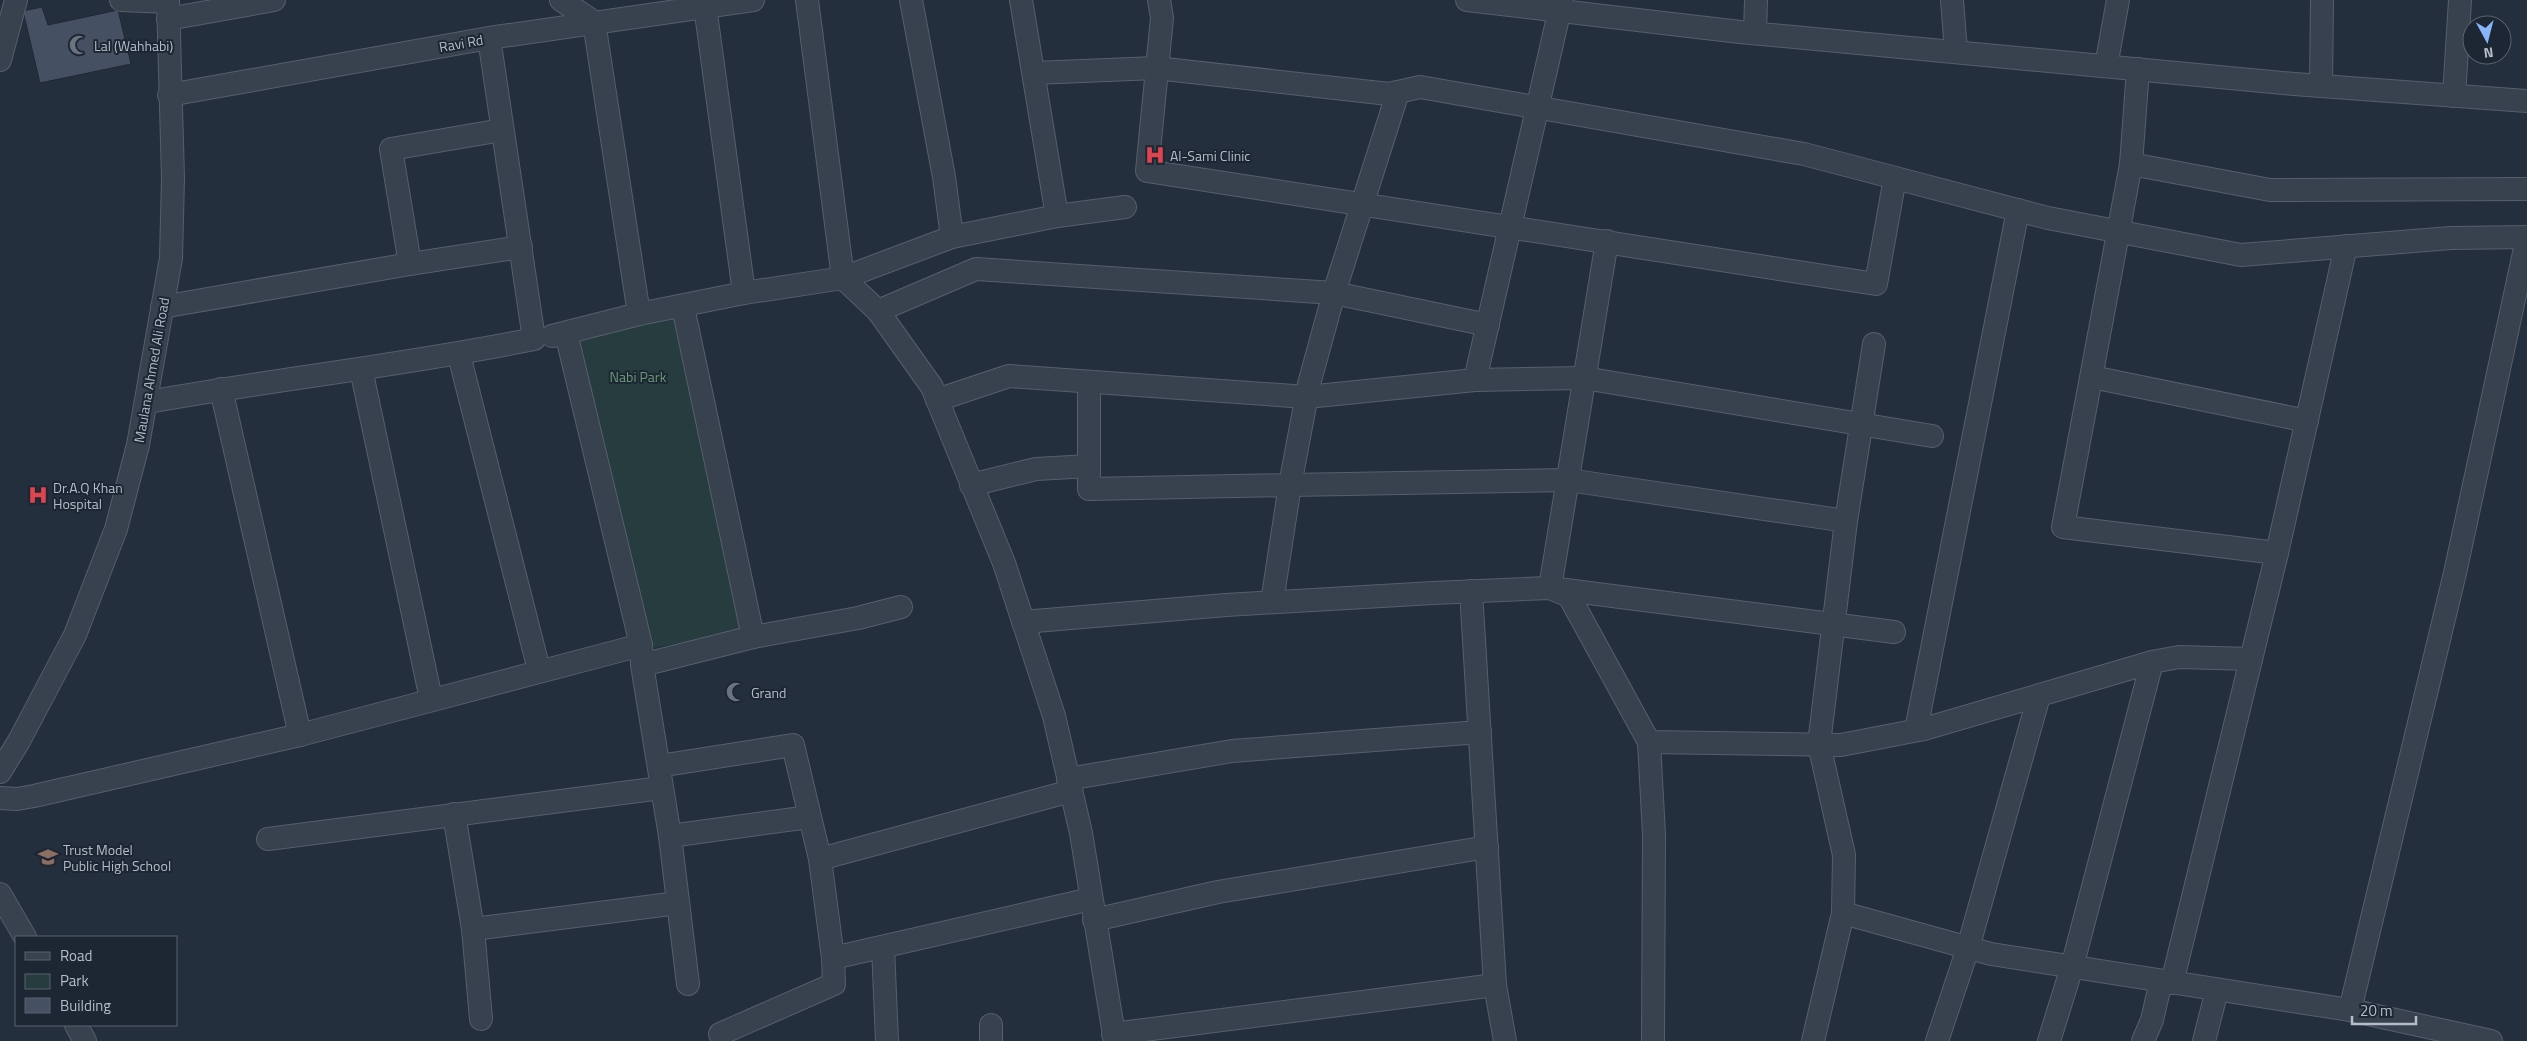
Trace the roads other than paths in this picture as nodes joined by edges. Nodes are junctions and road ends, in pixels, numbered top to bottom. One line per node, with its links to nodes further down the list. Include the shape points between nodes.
1 (16, 0): 23 (street)
2 (121, 0): 18 (street)
3 (274, 0): 18 (street)
4 (561, 0): 19 (street)
5 (753, 0): 16 (street, Ravi Rd)
6 (807, 0): 50 (street)
7 (910, 0): 44 (street, via 944,177)
8 (1021, 0): 27 (street)
9 (1159, 0): 25 (street, via 1162,18)
10 (1756, 0): 20 (street)
11 (1952, 0): 22 (street)
12 (2118, 0): 24 (street)
13 (2322, 0): 28 (street)
14 (2460, 0): 31 (street)
15 (1480, 1): 17 (street)
16 (705, 6): 19 (street, Ravi Rd); 52 (street)
17 (1561, 6): 20 (street); 33 (street)
18 (168, 7): 30 (street, Maulana Ahmed Ali Road)
19 (594, 22): 21 (street, Ravi Rd); 56 (street)
20 (1755, 33): 22 (street)
21 (489, 38): 30 (street, Ravi Rd); 34 (street)
22 (1956, 52): 24 (street)
23 (0, 60)
24 (2106, 66): 26 (street)
25 (1156, 68): 27 (street); 29 (street, via 1389,94); 38 (street, via 1147,171)
26 (2138, 69): 28 (street); 35 (street)
27 (1034, 73): 41 (street)
28 (2321, 86): 31 (street)
29 (1398, 92): 33 (street, via 1420,87); 38 (street)
30 (169, 95): 53 (street, Maulana Ahmed Ali Road, via 173,178 171,258)
31 (2454, 96): 32 (street)
32 (2527, 101)
33 (1538, 108): 36 (street, via 1804,154); 42 (street)
34 (502, 130): 48 (street); 49 (street, via 391,148)
35 (2131, 164): 37 (street, via 2270,190); 43 (street)
36 (1896, 178): 40 (street); 46 (street, via 1876,284)
37 (2527, 189)
38 (1362, 203): 42 (street); 51 (street)
39 (1125, 207): 41 (street)
40 (2018, 210): 43 (street); 94 (street)
41 (1057, 216): 44 (street)
42 (1511, 226): 46 (street); 57 (street)
43 (2119, 232): 47 (street, via 2241,254); 63 (street)
44 (952, 237): 50 (street)
45 (2527, 238): 47 (street, via 2451,238); 123 (street, via 2454,573)
46 (1607, 241): 64 (street)
47 (2346, 246): 71 (street)
48 (520, 248): 49 (street); 59 (street)
49 (410, 264): 53 (street)
50 (843, 278): 52 (street); 55 (street)
51 (1334, 293): 55 (street, via 976,269); 57 (street); 68 (street)
52 (744, 294): 54 (street)
53 (162, 306): 70 (street, Maulana Ahmed Ali Road)
54 (683, 307): 56 (street); 87 (street)
55 (878, 311): 69 (street, via 932,387)
56 (639, 314): 58 (street)
57 (1488, 325): 65 (street)
58 (566, 333): 59 (street); 88 (street)
59 (534, 339): 61 (street)
60 (1874, 344): 72 (street)
61 (458, 355): 62 (street); 91 (street)
62 (361, 369): 67 (street); 93 (street)
63 (2092, 377): 71 (street); 79 (street, via 2064,527)
64 (1584, 378): 65 (street); 72 (street); 75 (street)
65 (1475, 380): 68 (street)
66 (1089, 382): 68 (street); 69 (street, via 1009,376); 74 (street)
67 (221, 389): 70 (street); 96 (street)
68 (1307, 397): 77 (street)
69 (937, 400): 76 (street)
70 (148, 402): 99 (street, Maulana Ahmed Ali Road, via 116,529 75,635)
71 (2307, 421): 79 (street)
72 (1861, 424): 73 (street); 78 (street)
73 (1932, 436)
74 (1089, 466): 76 (street, via 1036,469); 77 (street, via 1089,489)
75 (1568, 480): 77 (street); 78 (street); 80 (street)
76 (971, 485): 84 (street, via 1004,563)
77 (1290, 485): 82 (street)
78 (1846, 521): 85 (street)
79 (2277, 553): 89 (street)
80 (1550, 588): 81 (street); 85 (street); 97 (street, via 1569,596)
81 (1471, 591): 82 (street); 95 (street)
82 (1272, 602): 84 (street)
83 (900, 607): 87 (street)
84 (1023, 622): 101 (street, via 1054,716)
85 (1832, 624): 86 (street); 98 (street)
86 (1894, 632)
87 (753, 637): 88 (street)
88 (642, 655): 91 (street); 100 (street)
89 (2251, 658): 90 (street, via 2179,657); 119 (street)
90 (2152, 662): 92 (street); 118 (street)
91 (538, 670): 93 (street)
92 (2039, 696): 94 (street); 116 (street)
93 (431, 699): 96 (street)
94 (1916, 730): 98 (street, via 1841,745)
95 (1480, 732): 101 (street, via 1232,750); 107 (street)
96 (300, 735): 102 (street, via 34,796)
97 (1649, 742): 98 (street); 131 (street, via 1654,835)
98 (1819, 744): 112 (street, via 1844,854)
99 (0, 772)
100 (660, 777): 103 (street); 104 (street, via 793,745); 105 (street)
101 (1070, 785): 108 (street); 111 (street, via 1081,833)
102 (0, 798)
103 (454, 814): 106 (street); 113 (street)
104 (809, 817): 105 (street); 108 (street)
105 (670, 836): 110 (street)
106 (268, 839)
107 (1487, 847): 111 (street); 121 (street)
108 (820, 859): 117 (street)
109 (0, 894): 114 (street)
110 (678, 903): 113 (street); 120 (street)
111 (1092, 910): 115 (street); 127 (street)
112 (1843, 913): 116 (street); 132 (street)
113 (473, 929): 124 (street)
114 (24, 936)
115 (883, 947): 117 (street); 129 (street)
116 (1968, 948): 118 (street); 133 (street)
117 (833, 958): 126 (street, via 834,984)
118 (2072, 967): 119 (street); 134 (street)
119 (2167, 982): 122 (street); 135 (street)
120 (688, 984)
121 (1495, 985): 127 (street); 130 (street)
122 (2217, 990): 123 (street); 136 (street)
123 (2350, 1010): 137 (street)
124 (481, 1019)
125 (77, 1026): 128 (street)
126 (720, 1034)
127 (1114, 1037)
128 (85, 1041)
129 (887, 1041)
130 (1505, 1041)
131 (1653, 1041)
132 (1813, 1041)
133 (1936, 1041)
134 (2049, 1041)
135 (2143, 1041)
136 (2204, 1041)
137 (2491, 1041)

